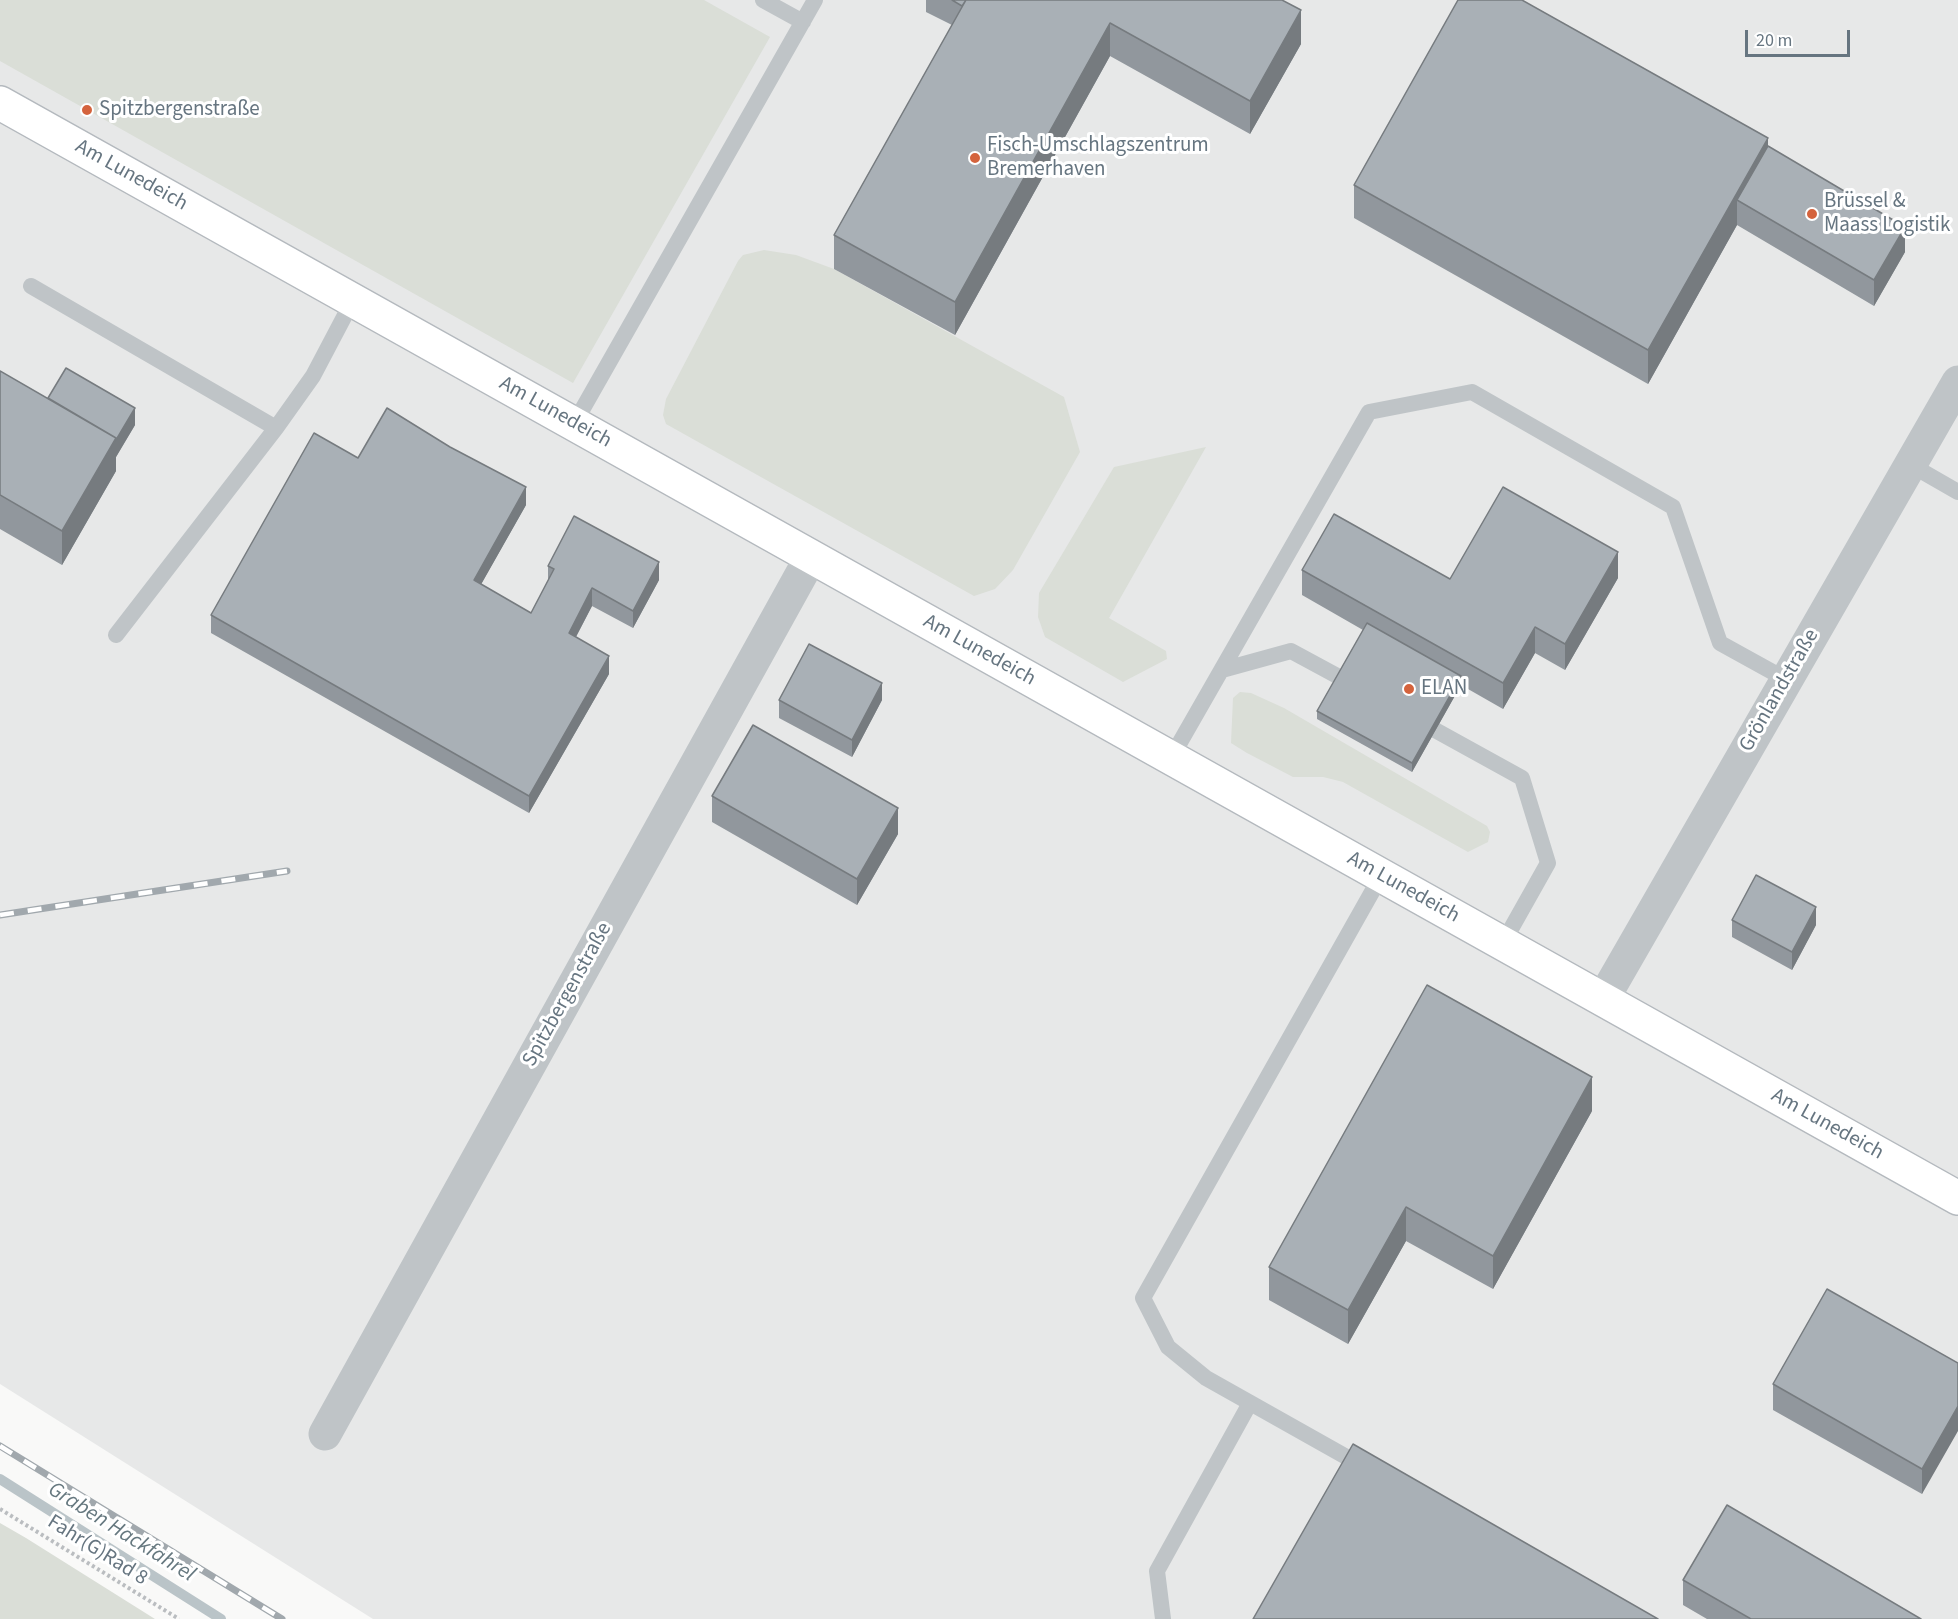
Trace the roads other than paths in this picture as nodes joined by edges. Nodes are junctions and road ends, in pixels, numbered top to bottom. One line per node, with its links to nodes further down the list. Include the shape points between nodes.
1 (763, 0): 3 (lane)
2 (815, 0): 3 (lane)
3 (803, 22): 8 (lane)
4 (0, 103): 6 (street, Am Lunedeich)
5 (31, 286): 9 (lane)
6 (353, 300): 8 (street, Am Lunedeich); 9 (lane, via 313,376)
7 (1958, 382): 10 (street, Grönlandstraße)
8 (574, 424): 12 (street, Am Lunedeich)
9 (276, 428): 13 (lane)
10 (1911, 465): 11 (lane); 16 (street, Grönlandstraße)
11 (1958, 492)
12 (811, 557): 18 (street, Am Lunedeich); 24 (street, Spitzbergenstraße)
13 (116, 635)
14 (1222, 670): 15 (lane, via 1291,651); 16 (lane, via 1369,412 1473,392 1673,507 1720,642); 18 (lane)
15 (1341, 678)
16 (1787, 680): 21 (street, Grönlandstraße)
17 (1435, 730): 20 (lane, via 1522,778 1548,863)
18 (1172, 758): 19 (street, Am Lunedeich)
19 (1381, 876): 20 (street, Am Lunedeich); 23 (lane, via 1143,1298 1168,1347 1206,1378)
20 (1503, 943): 21 (street, Am Lunedeich)
21 (1603, 999): 22 (street, Am Lunedeich)
22 (1958, 1198)
23 (1250, 1403): 25 (lane); 26 (lane, via 1157,1571)
24 (324, 1434)
25 (1386, 1479)
26 (1163, 1619)

